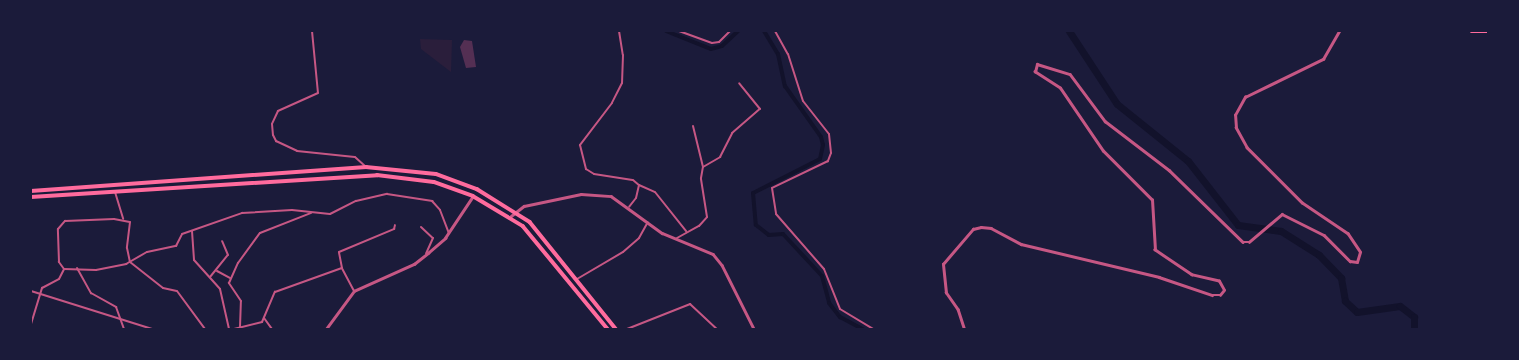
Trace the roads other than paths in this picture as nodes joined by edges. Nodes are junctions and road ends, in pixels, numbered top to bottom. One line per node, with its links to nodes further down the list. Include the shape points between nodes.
1 (312, 31): 12 (street, via 318,93 278,111 272,124 273,135 283,146 355,157)
2 (619, 31): 14 (street, via 623,55 622,84 612,103 580,145 581,156 586,169 594,174 633,180)
3 (679, 31): 4 (street, via 712,43 719,42)
4 (730, 31)
5 (775, 31): 63 (street, via 788,54 803,100 829,134 831,153 828,160 772,188 776,214 824,269 840,309)
6 (1340, 31): 64 (street, via 1333,46 1318,62 1240,101 1235,114 1236,128 1247,148 1302,203 1348,234 1360,257 1357,262 1350,261 1333,241 1300,221 1282,214 1249,242 1243,242 1169,170 1105,121 1070,74 1036,64 1035,72 1060,88 1103,151 1152,200 1155,211 1152,239 1157,253 1192,275 1219,281 1224,290 1220,295 1212,294 1159,277 1021,244 991,228 981,227 973,229 943,264 946,293 958,310)
7 (1471, 31): 8 (main road)
8 (1488, 31)
9 (739, 83): 11 (street, via 760,109 732,132 720,157)
10 (693, 126): 11 (street)
11 (703, 166): 31 (street, via 701,178 706,217 699,226)
12 (366, 167): 13 (main road); 23 (main road, via 436,174 477,189)
13 (179, 180): 15 (main road); 16 (main road)
14 (639, 185): 22 (street, via 636,198); 31 (street, via 655,192)
15 (97, 186): 17 (main road); 19 (main road)
16 (179, 187): 18 (main road); 20 (main road, via 377,175 428,181)
17 (31, 191)
18 (114, 191): 19 (main road); 26 (street)
19 (98, 192): 21 (main road)
20 (473, 196): 25 (main road); 32 (street)
21 (31, 197)
22 (629, 207): 23 (street, via 611,196 595,193); 27 (street)
23 (516, 210): 25 (street); 43 (main road, via 542,234)
24 (312, 213): 30 (street, via 292,210 242,213); 32 (street, via 330,214 376,196 426,199 436,205); 42 (street, via 260,233)
25 (511, 216): 58 (main road, via 538,241)
26 (123, 220): 36 (street, via 130,222 127,248); 39 (street, via 62,223 58,229 59,262)
27 (648, 222): 33 (street); 43 (street, via 639,238 623,252)
28 (395, 225): 38 (street, via 394,229 340,250)
29 (421, 227): 35 (street, via 433,238)
30 (192, 231): 36 (street, via 181,235 175,247 147,252); 41 (street, via 194,260)
31 (686, 231): 33 (street)
32 (449, 232): 35 (street)
33 (677, 238): 62 (street, via 706,250 718,259)
34 (222, 241): 40 (street, via 228,255)
35 (425, 256): 45 (street)
36 (130, 262): 37 (street, via 107,268); 53 (street, via 163,288 177,291)
37 (77, 268): 39 (street); 47 (street, via 86,288 116,307)
38 (342, 268): 45 (street); 48 (street, via 275,292)
39 (64, 269): 46 (street, via 61,278 46,284)
40 (217, 271): 41 (street); 42 (street)
41 (210, 277): 54 (street, via 224,297)
42 (230, 278): 50 (street, via 230,285 241,301)
43 (577, 279): 59 (main road)
44 (31, 291): 46 (street)
45 (354, 291): 57 (street)
46 (41, 292): 47 (street, via 55,300); 49 (street)
47 (119, 317): 51 (street); 52 (street)
48 (264, 318): 50 (street, via 258,324); 56 (street)
49 (31, 324)
50 (240, 327): 55 (street)
51 (124, 329)
52 (152, 329)
53 (205, 329)
54 (229, 329)
55 (234, 329)
56 (272, 329)
57 (326, 329)
58 (608, 329)
59 (616, 329)
60 (627, 329): 61 (street, via 690,304)
61 (717, 329)
62 (754, 329)
63 (873, 329)
64 (964, 329)

